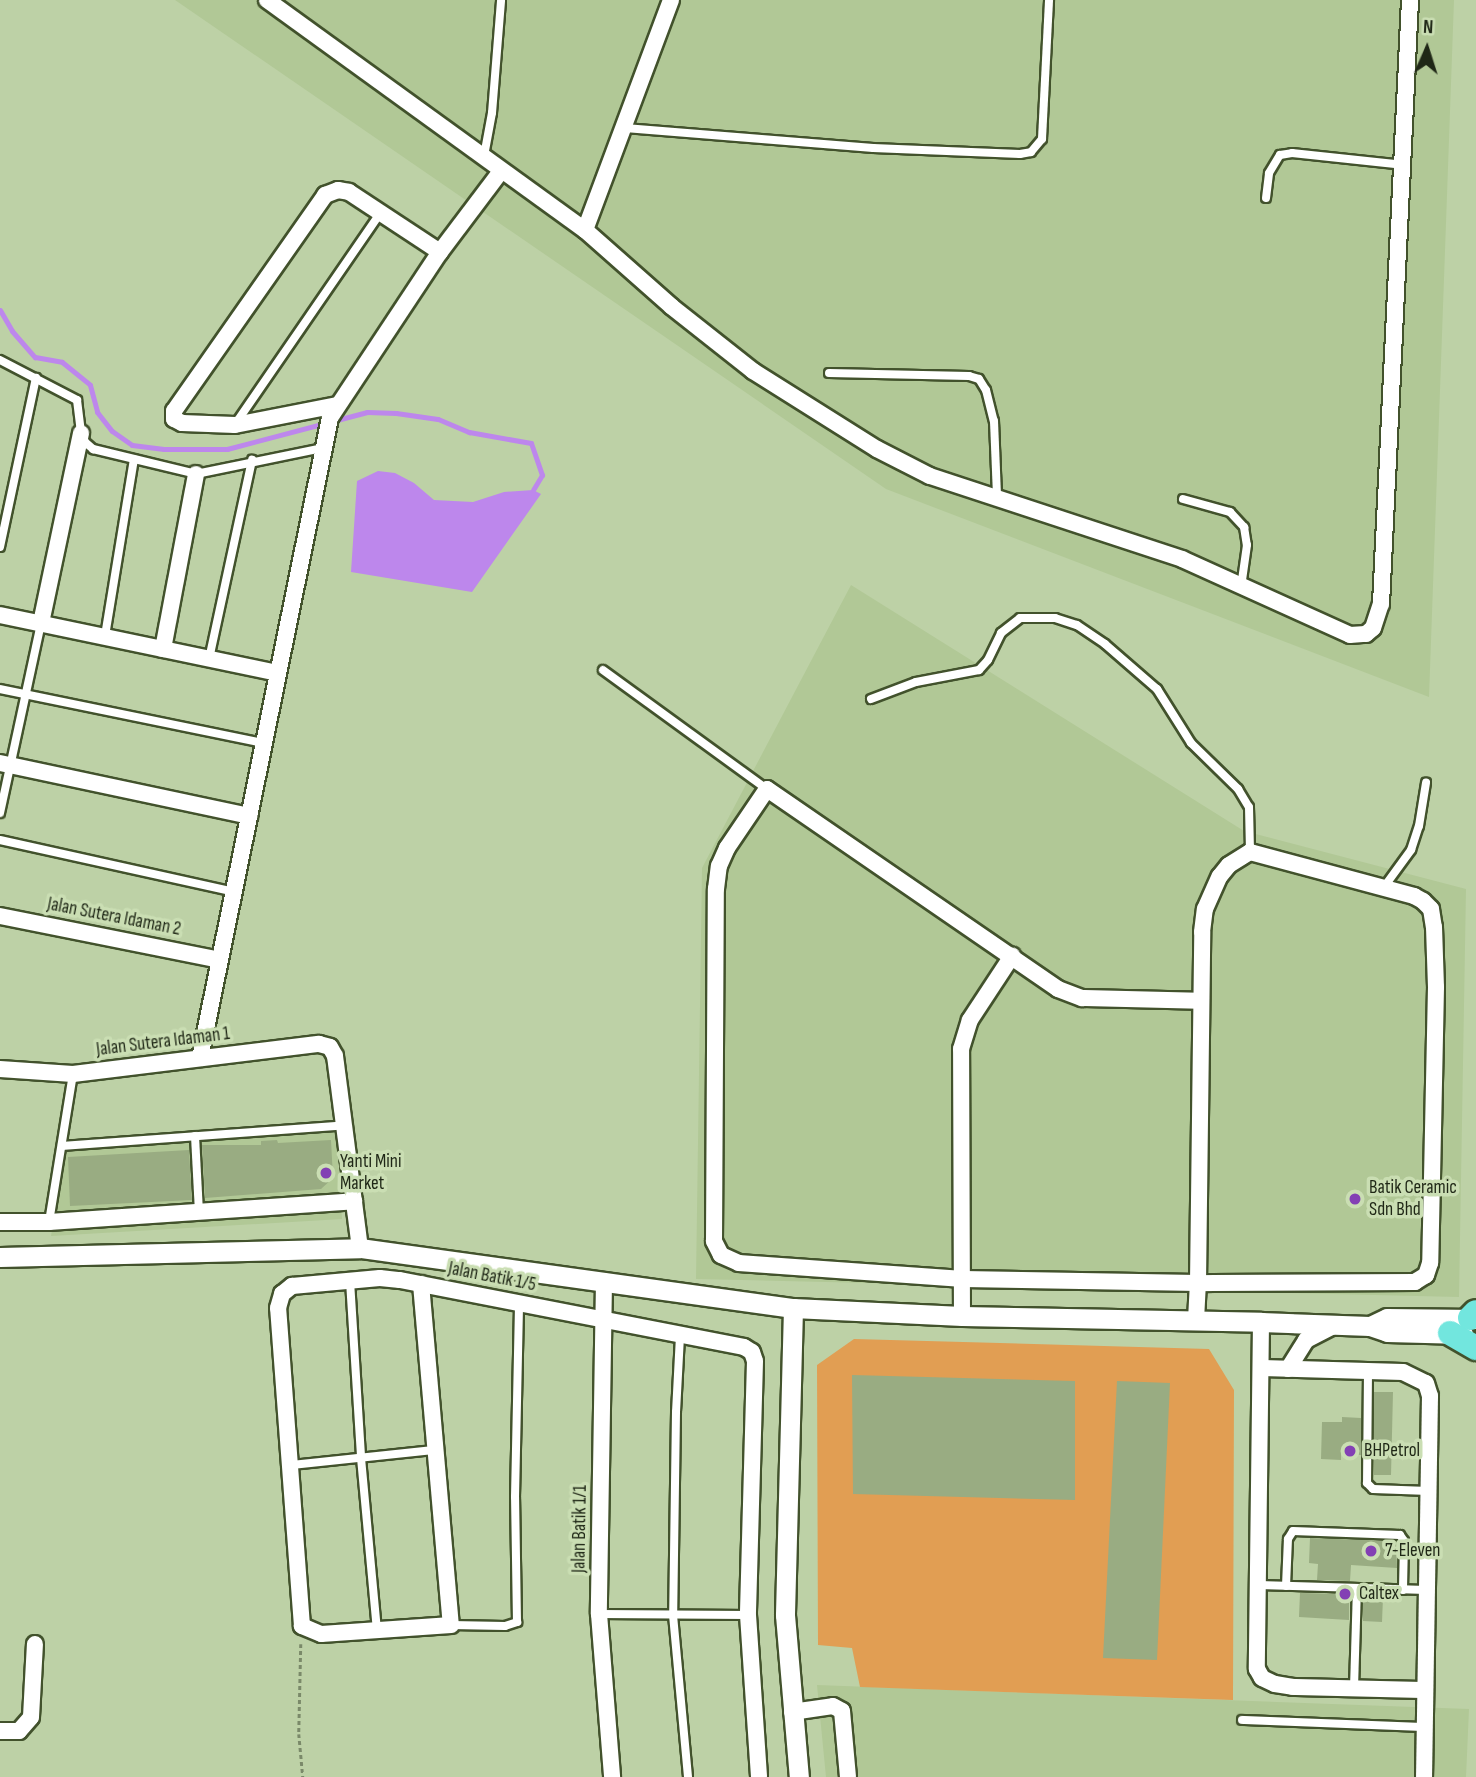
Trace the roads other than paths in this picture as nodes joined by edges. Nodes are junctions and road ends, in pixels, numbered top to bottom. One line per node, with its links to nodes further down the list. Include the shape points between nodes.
1 (267, 0): 7 (street)
2 (501, 0): 7 (lane, via 492,113)
3 (671, 0): 6 (street)
4 (1049, 0): 6 (lane, via 1042,139 1031,152 873,148)
5 (1410, 0): 8 (street)
6 (625, 128): 12 (street)
7 (483, 159): 9 (street)
8 (1404, 165): 10 (lane, via 1280,155 1269,173); 26 (street, via 1378,618 1366,634 1350,635)
9 (500, 171): 12 (street); 13 (street)
10 (1266, 198)
11 (381, 212): 13 (street); 17 (lane); 17 (street, via 349,192 325,195 174,411 174,419 182,423)
12 (584, 230): 23 (street, via 743,363 823,417 930,476)
13 (440, 252): 18 (street)
14 (0, 360): 16 (lane)
15 (829, 373): 23 (lane, via 979,379 993,421)
16 (36, 378): 19 (lane, via 77,400); 25 (lane)
17 (235, 425): 18 (street)
18 (329, 426): 21 (lane); 33 (street)
19 (81, 433): 20 (lane, via 93,449); 28 (street)
20 (134, 459): 22 (lane); 29 (lane)
21 (252, 460): 22 (lane); 31 (lane)
22 (196, 474): 30 (street)
23 (998, 497): 26 (street, via 1141,543)
24 (1183, 499): 26 (lane, via 1230,512 1244,527 1247,545)
25 (0, 547)
26 (1241, 587)
27 (0, 615): 28 (street)
28 (41, 623): 29 (street); 35 (lane)
29 (105, 636): 30 (street)
30 (163, 649): 31 (street)
31 (209, 659): 33 (street)
32 (603, 670): 40 (lane)
33 (277, 673): 37 (street)
34 (0, 689): 35 (lane)
35 (27, 694): 37 (lane); 38 (lane)
36 (871, 699): 44 (lane, via 916,682 979,670 1001,633 1020,618 1055,618 1077,625 1157,689 1191,743 1238,789 1249,807)
37 (264, 743): 42 (street)
38 (6, 765): 41 (lane); 42 (street)
39 (1426, 783): 45 (lane, via 1411,850)
40 (768, 789): 48 (street); 63 (street, via 727,848 716,889 714,1241 722,1255 738,1263)
41 (0, 814)
42 (248, 816): 46 (street)
43 (0, 840): 46 (lane)
44 (1250, 852): 45 (street); 50 (street, via 1229,865 1205,909)
45 (1384, 887): 66 (street, via 1423,901 1431,909 1434,927 1431,1222 1426,1275 1415,1282)
46 (234, 892): 49 (street)
47 (0, 916): 49 (street, Jalan Sutera Idaman 2)
48 (1012, 956): 50 (street, via 1058,989 1082,998); 63 (street, via 970,1020 961,1049)
49 (220, 960): 51 (street)
50 (1200, 1001): 66 (street)
51 (200, 1058): 53 (street, Jalan Sutera Idaman 1); 54 (street, Jalan Sutera Idaman 1, via 319,1044 330,1047)
52 (0, 1069): 53 (street, Jalan Sutera Idaman 1)
53 (74, 1074): 56 (lane)
54 (345, 1125): 55 (lane); 57 (street)
55 (195, 1136): 56 (lane); 58 (lane)
56 (62, 1146): 60 (lane)
57 (354, 1201): 58 (street); 61 (street)
58 (199, 1212): 60 (street)
59 (0, 1223): 60 (street)
60 (49, 1223)
61 (360, 1248): 62 (street); 65 (street)
62 (0, 1257)
63 (962, 1279): 66 (street); 70 (street)
64 (350, 1280): 67 (street, Jalan Batik 1/5, via 380,1278); 84 (lane); 85 (street, Jalan Batik 1/5, via 292,1286 282,1294 278,1308)
65 (604, 1281): 69 (street); 73 (street, Jalan Batik 1/1)
66 (1198, 1283): 71 (street)
67 (421, 1284): 68 (street, Jalan Batik 1/5); 83 (street)
68 (519, 1304): 73 (street, Jalan Batik 1/5); 95 (lane, via 517,1622)
69 (793, 1308): 70 (street); 100 (street, via 785,1615)
70 (962, 1316): 71 (street)
71 (1196, 1320): 74 (street)
72 (1474, 1321): 76 (street, via 1387,1318); 77 (street)
73 (604, 1322): 78 (street, Jalan Batik 1/5); 92 (street, Jalan Batik 1/1)
74 (1261, 1322): 75 (street); 80 (street)
75 (1339, 1325): 76 (street); 81 (street, via 1306,1340)
76 (1370, 1326): 77 (street, via 1387,1332)
77 (1450, 1334): 79 (highway)
78 (680, 1336): 93 (lane); 94 (street, Jalan Batik 1/5, via 744,1347 755,1361)
79 (1476, 1348)
80 (1262, 1368): 81 (street); 87 (street)
81 (1288, 1368): 82 (street)
82 (1368, 1371): 86 (street, via 1403,1372 1426,1383 1430,1396); 86 (lane, via 1367,1483 1373,1489)
83 (433, 1450): 84 (lane); 95 (street)
84 (361, 1458): 85 (lane); 96 (lane)
85 (291, 1465): 96 (street, Jalan Batik 1/5, via 302,1626 321,1634)
86 (1429, 1491): 91 (street)
87 (1259, 1585): 88 (lane); 98 (street, via 1257,1669 1262,1678 1293,1687)
88 (1286, 1586): 89 (lane); 90 (lane, via 1288,1539 1293,1531 1399,1535 1404,1541)
89 (1357, 1588): 90 (lane); 98 (lane)
90 (1404, 1590): 91 (lane)
91 (1427, 1590): 99 (street)
92 (599, 1614): 93 (lane); 104 (street, Jalan Batik 1/1)
93 (673, 1615): 94 (lane); 105 (lane)
94 (748, 1615): 106 (street, Jalan Batik 1/5)
95 (451, 1625): 96 (street)
96 (377, 1630)
97 (35, 1644): 103 (street, via 31,1717 19,1731)
98 (1354, 1688): 99 (street)
99 (1425, 1690): 102 (street)
100 (792, 1712): 107 (street); 108 (street, via 834,1706 842,1711)
101 (1242, 1720): 102 (lane)
102 (1425, 1727): 109 (street)
103 (0, 1731)
104 (612, 1777)
105 (688, 1777)
106 (759, 1777)
107 (799, 1777)
108 (848, 1777)
109 (1424, 1777)

